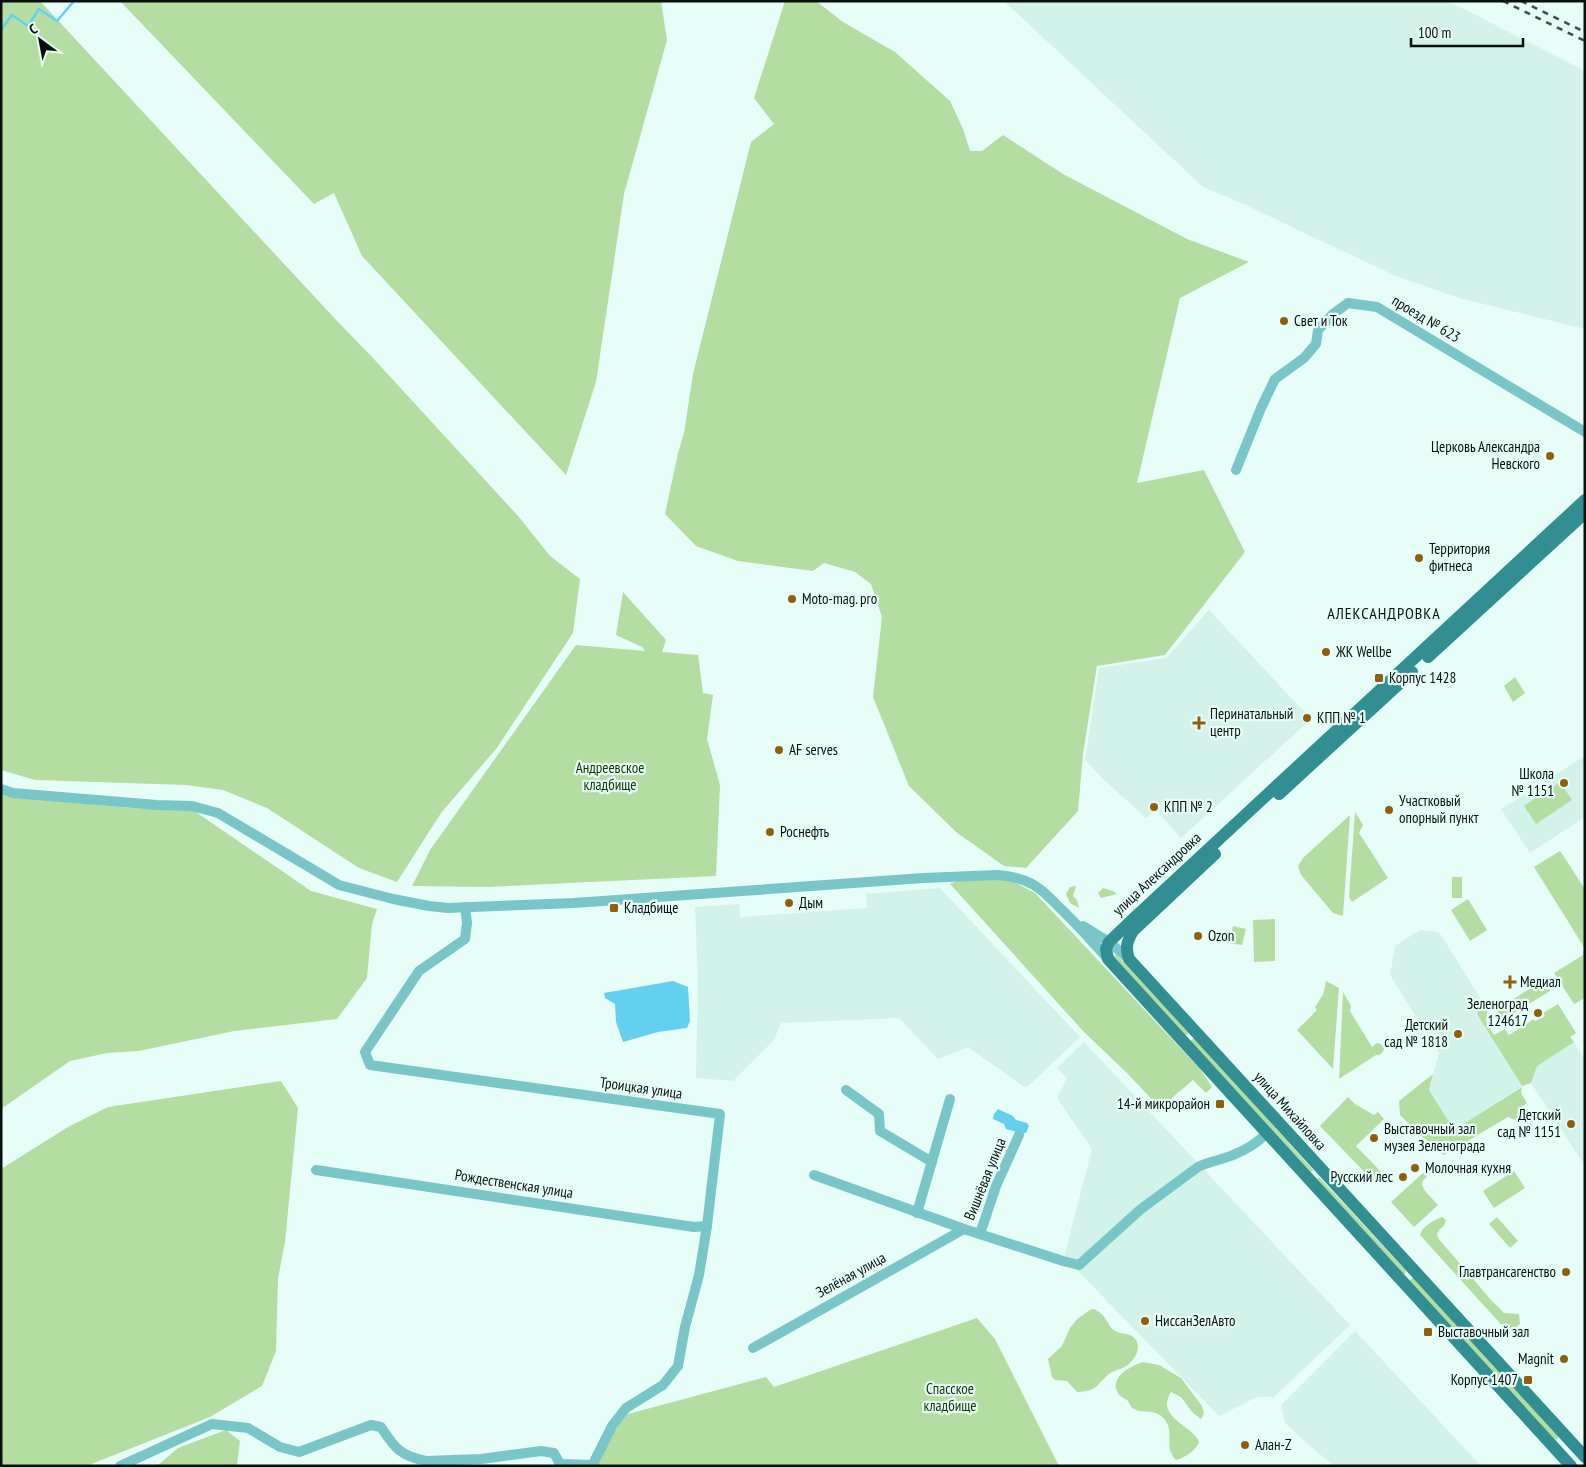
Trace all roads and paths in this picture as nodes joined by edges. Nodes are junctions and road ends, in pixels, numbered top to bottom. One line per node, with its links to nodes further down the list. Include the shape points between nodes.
1 (1585, 432): 2 (street, проезд № 623, via 1377,307 1348,304 1318,330 1316,344 1304,358 1275,379)
2 (1236, 470)
3 (1585, 500): 8 (main road, улица Александровка)
4 (1585, 513): 8 (main road, улица Александровка)
5 (1, 789): 6 (street, via 13,793 192,806 218,812 339,885 429,906)
6 (465, 907): 7 (street, via 998,875 1032,884); 22 (street, Троицкая улица, via 465,939 419,970 365,1052 370,1065 720,1114)
7 (1073, 920): 9 (street); 10 (street)
8 (1128, 929): 9 (street, via 1104,934); 10 (main road, улица Александровка); 11 (main road, via 1126,950)
9 (1093, 932): 10 (street)
10 (1107, 949): 11 (street, улица Михайловка); 14 (main road, улица Михайловка)
11 (1129, 959): 18 (main road, улица Михайловка)
12 (846, 1090): 16 (street, via 879,1114 880,1131)
13 (950, 1099): 16 (street)
14 (1267, 1133): 20 (main road, улица Михайловка); 24 (street, via 1234,1155 1198,1167 1141,1208 1079,1265)
15 (1019, 1136): 24 (street, Вишнёвая улица, via 996,1186)
16 (932, 1162): 21 (street)
17 (316, 1170): 22 (street, Рождественская улица, via 694,1227)
18 (1322, 1171): 20 (street, via 1317,1172); 25 (main road, улица Михайловка)
19 (814, 1175): 21 (street)
20 (1311, 1181): 26 (main road, улица Михайловка)
21 (917, 1213): 23 (street)
22 (707, 1226): 33 (street, Троицкая улица, via 678,1366 663,1385 626,1408 612,1426)
23 (964, 1229): 24 (street); 27 (street, Зелёная улица)
24 (980, 1234)
25 (1412, 1268): 26 (street, via 1406,1278); 28 (main road, улица Михайловка)
26 (1400, 1279): 30 (main road, улица Михайловка)
27 (752, 1348)
28 (1570, 1441): 29 (main road); 30 (main road, via 1571,1449)
29 (1584, 1451): 34 (main road)
30 (1559, 1453): 34 (main road, улица Михайловка)
31 (426, 1463): 32 (street, via 541,1451 554,1453); 35 (street, via 404,1455 381,1427 371,1425 299,1452 280,1447 248,1428 212,1424)
32 (561, 1465): 33 (street)
33 (592, 1465)
34 (1570, 1465)
35 (120, 1466)

